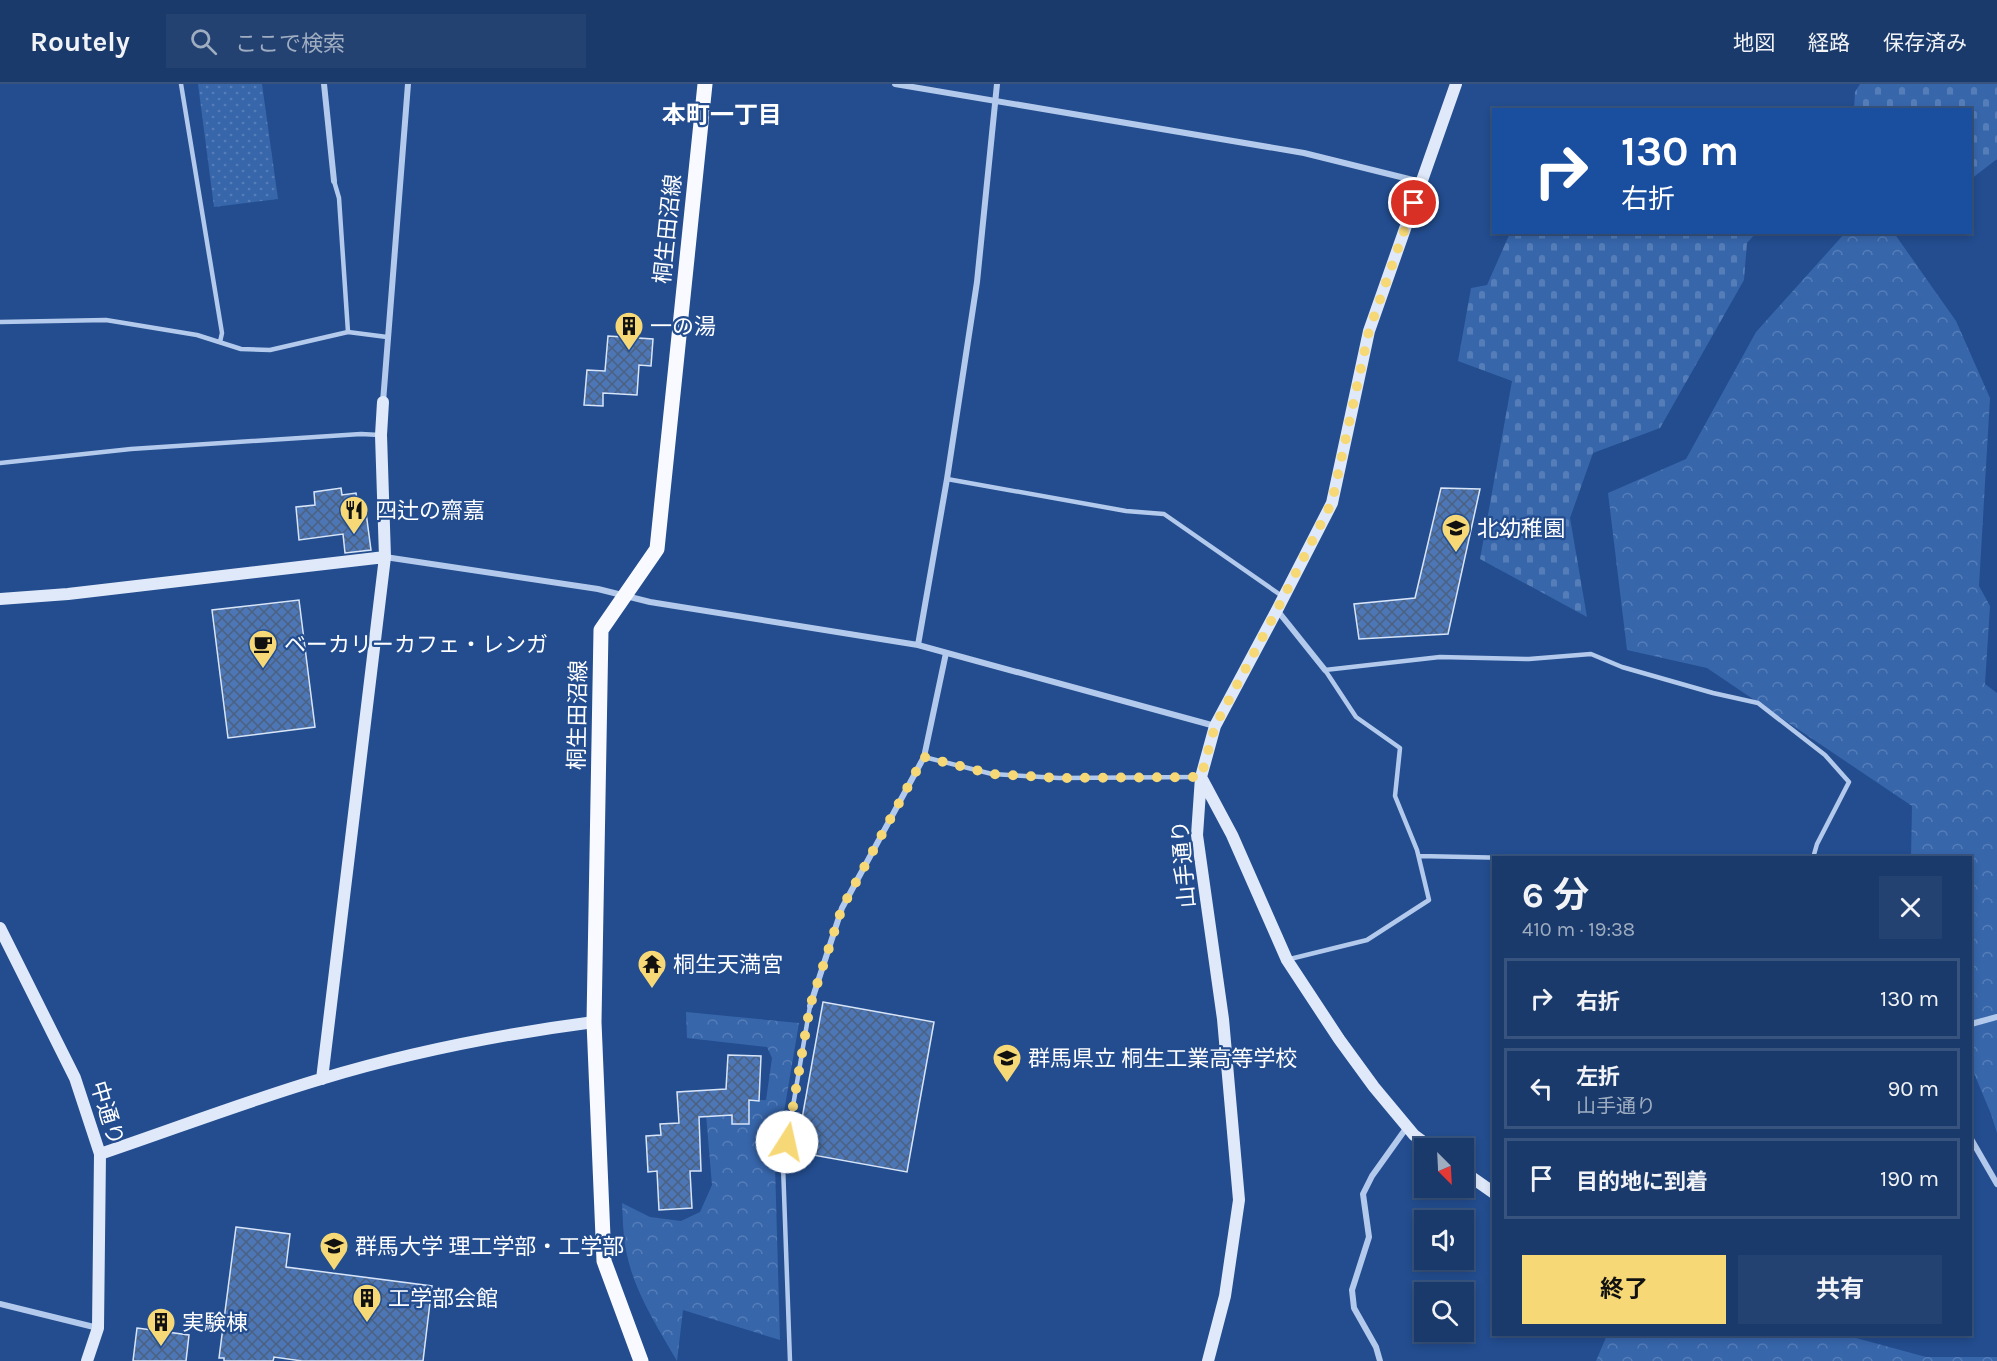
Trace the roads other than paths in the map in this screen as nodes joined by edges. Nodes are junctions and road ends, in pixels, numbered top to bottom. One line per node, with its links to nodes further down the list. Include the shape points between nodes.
1 (181, 84): 14 (lane, via 222,333)
2 (324, 84): 9 (street)
3 (408, 84): 13 (street)
4 (705, 84): 20 (main road, 桐生田沼線, via 657,549)
5 (895, 84): 8 (street)
6 (997, 84): 8 (street)
7 (1456, 84): 10 (street, 山手通り)
8 (994, 101): 10 (street, via 1304,153); 18 (street, via 977,282)
9 (334, 181): 12 (lane, via 339,198)
10 (1421, 182): 21 (street, 山手通り, via 1369,331 1332,502)
11 (0, 321): 14 (lane, via 106,320)
12 (348, 332): 13 (lane); 14 (lane, via 270,350 241,349)
13 (387, 337): 15 (street)
14 (220, 342)
15 (383, 402): 16 (street)
16 (381, 435): 17 (lane, via 131,449); 19 (street)
17 (0, 463)
18 (947, 479): 21 (lane, via 1126,511 1164,514); 24 (street)
19 (385, 557): 20 (street, via 598,589); 22 (street); 39 (street)
20 (623, 597): 24 (street); 37 (main road, 桐生田沼線, via 601,630)
21 (1284, 597): 23 (street, 山手通り)
22 (0, 600)
23 (1277, 610): 26 (street); 27 (street, 山手通り)
24 (918, 645): 25 (street)
25 (946, 652): 27 (street); 28 (street)
26 (1325, 670): 30 (lane, via 1356,717 1400,748 1395,796); 31 (lane, via 1440,657 1530,659 1591,654 1622,667 1758,703 1825,755 1849,782)
27 (1215, 726): 29 (street, 山手通り)
28 (924, 757): 29 (lane, via 992,774 1059,778); 35 (street, via 842,908)
29 (1201, 777): 34 (street, via 1232,835); 52 (street, 山手通り, via 1197,835 1223,1019 1239,1200 1225,1296)
30 (1419, 856): 32 (lane); 34 (lane, via 1429,900 1367,940)
31 (1814, 856)
32 (1492, 858)
33 (0, 928): 43 (street, 中通り, via 75,1078)
34 (1287, 960): 40 (street, via 1353,1059)
35 (810, 1006): 51 (lane, via 783,1164)
36 (1997, 1017): 38 (street)
37 (594, 1022): 39 (street, via 446,1046); 50 (main road, 桐生田沼線, via 604,1261)
38 (1972, 1024)
39 (322, 1078): 43 (street)
40 (1408, 1127): 41 (street); 53 (street, via 1363,1194 1369,1237 1353,1299)
41 (1420, 1138)
42 (1972, 1141): 45 (street)
43 (100, 1154): 48 (street, 中通り)
44 (1474, 1179): 46 (street)
45 (1997, 1184)
46 (1492, 1192)
47 (0, 1304): 48 (street)
48 (98, 1328): 49 (street, 中通り)
49 (87, 1361)
50 (641, 1361)
51 (790, 1361)
52 (1208, 1361)
53 (1380, 1361)

